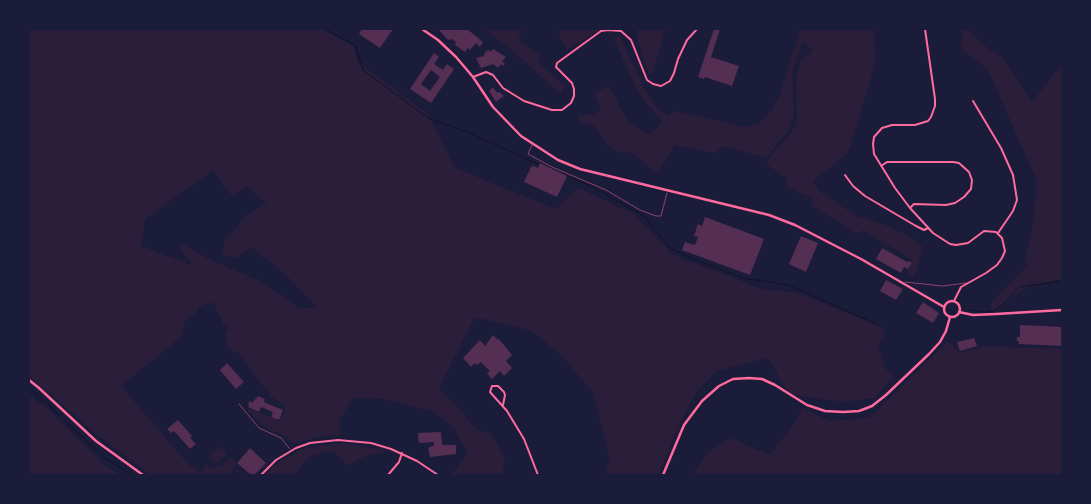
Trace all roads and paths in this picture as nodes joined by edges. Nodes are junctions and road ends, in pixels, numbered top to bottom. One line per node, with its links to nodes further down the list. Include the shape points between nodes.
1 (422, 29): 4 (main road, via 438,40)
2 (697, 29): 4 (street, via 687,40 670,81 661,86 647,80 631,40 621,31 601,31 557,63 556,67 574,89 571,103 562,110 524,102 486,72)
3 (925, 29): 7 (street, via 934,111 922,124 892,125 878,131 873,144)
4 (473, 77): 6 (main road, via 504,119)
5 (973, 101): 12 (street, via 1013,175 1017,200)
6 (533, 144): 9 (main road, via 580,169); 9 (lane, via 528,154 656,216 661,216)
7 (881, 166): 10 (street); 10 (street, via 886,162 959,162 970,172 971,189 955,203 914,204)
8 (845, 175): 11 (street, via 865,196 916,226 924,230)
9 (668, 191): 13 (main road, via 795,224)
10 (910, 208): 11 (street)
11 (928, 228): 12 (street, via 956,245 968,243 984,231)
12 (998, 233): 14 (street, via 1004,243 1002,258 997,265)
13 (903, 282): 14 (lane, via 942,286); 16 (main road)
14 (968, 283): 15 (street)
15 (954, 301): 16 (main road, via 948,301); 18 (main road, via 959,304)
16 (944, 307): 19 (main road)
17 (1062, 310): 18 (main road, via 996,314)
18 (960, 312): 19 (main road)
19 (950, 317): 30 (main road, via 940,342 929,354 886,395 859,411 825,411 807,405 762,380 733,379 719,386 702,401 684,425)
20 (29, 380): 25 (main road, via 96,441)
21 (239, 404): 23 (lane, via 260,428 282,438)
22 (503, 405): 22 (street, via 490,392 492,386 498,386 504,392); 29 (street, via 524,439)
23 (290, 451): 24 (street, via 310,443 344,440 375,444); 26 (street)
24 (402, 453): 27 (street, via 400,462); 28 (street)
25 (143, 475)
26 (261, 475)
27 (388, 475)
28 (438, 475)
29 (538, 475)
30 (663, 475)

